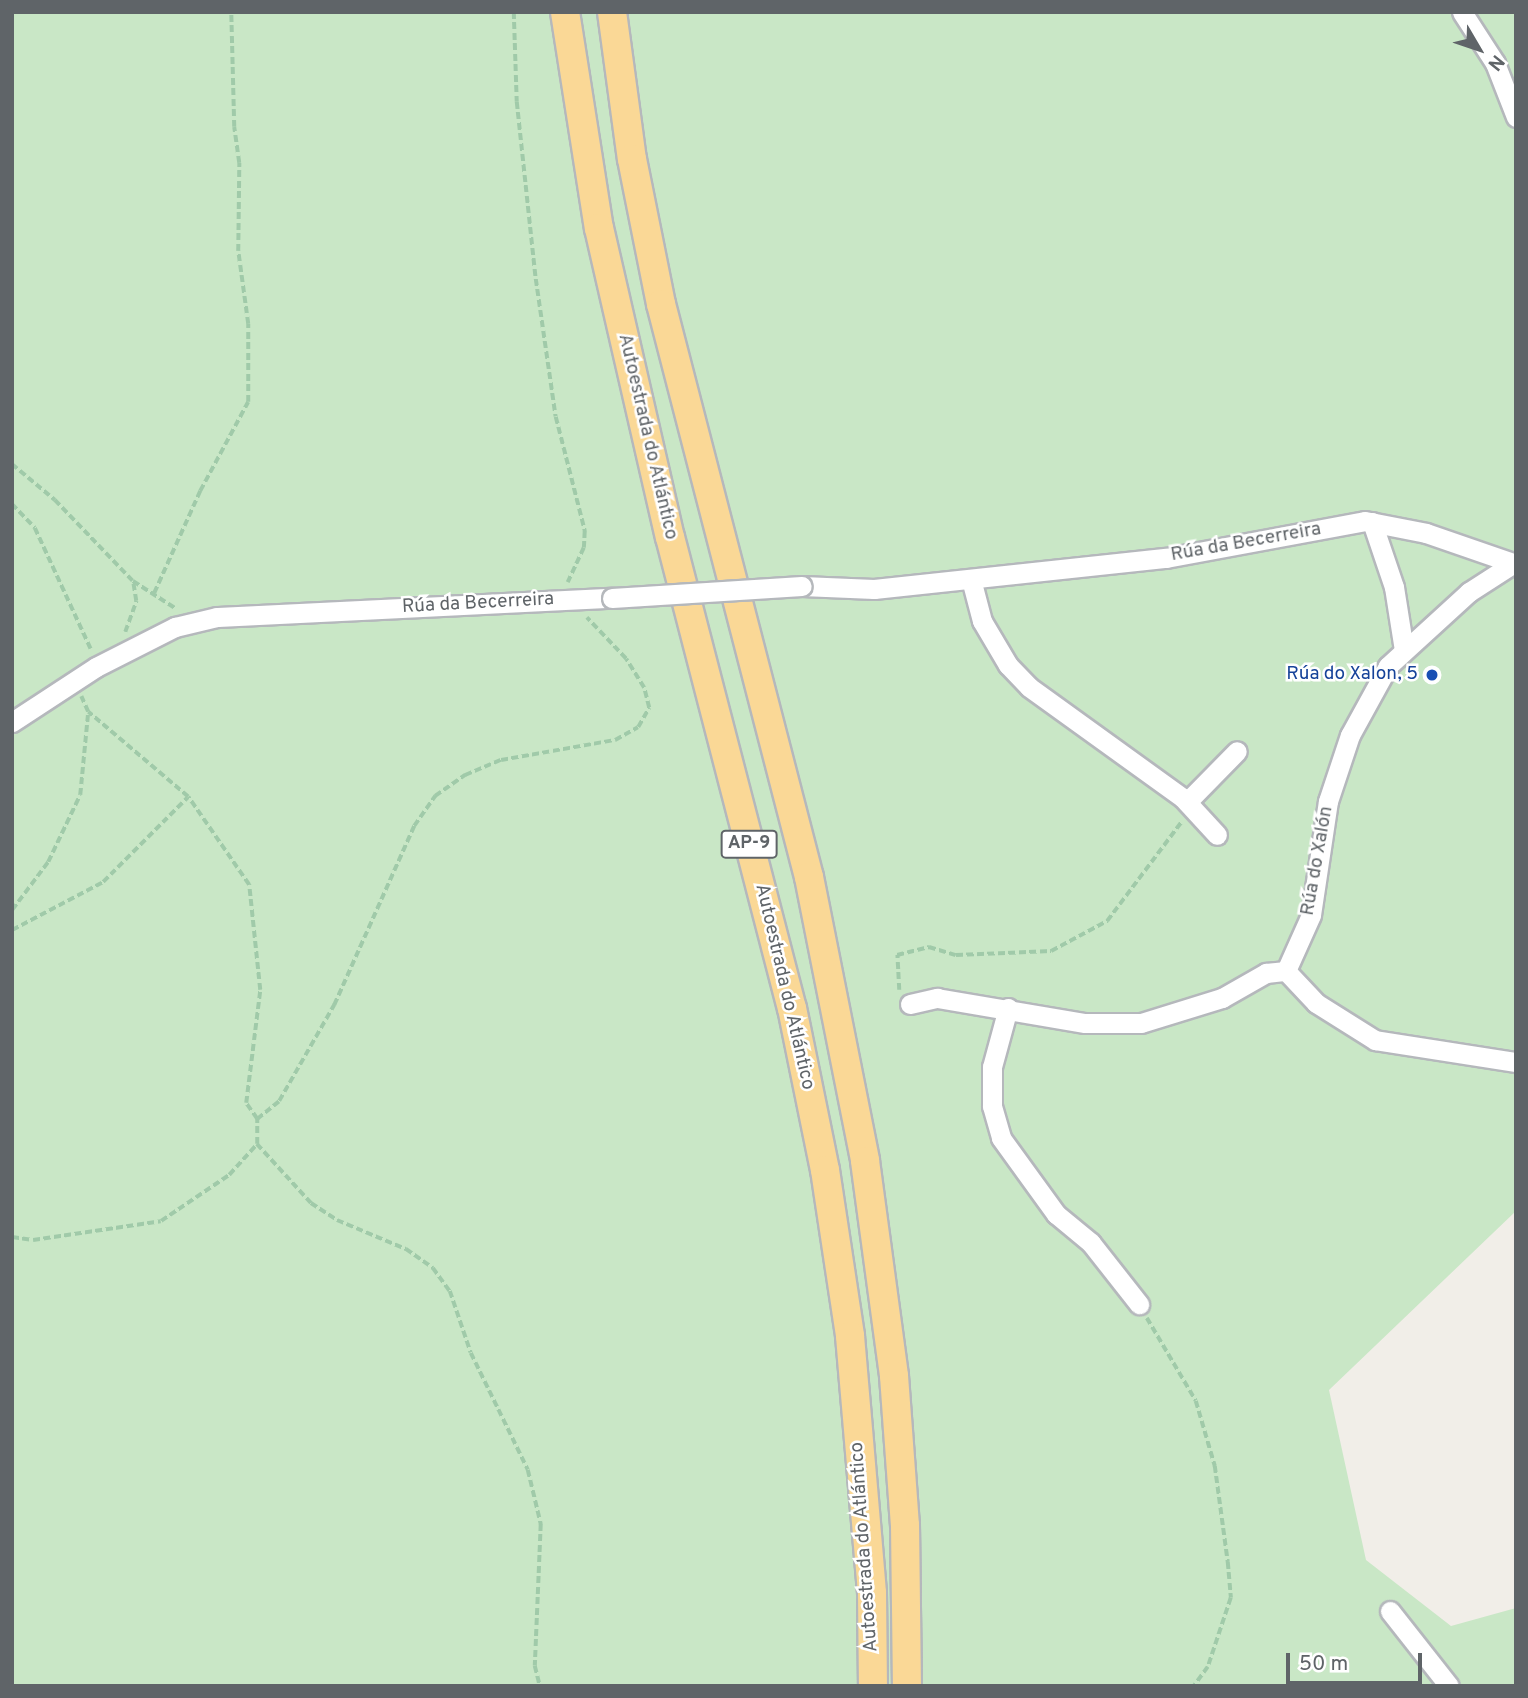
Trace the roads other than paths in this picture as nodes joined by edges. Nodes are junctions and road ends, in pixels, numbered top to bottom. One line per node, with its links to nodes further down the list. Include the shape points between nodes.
1 (565, 12): 19 (highway, Autoestrada do Atlántico / AP-9, via 602,241 670,537 792,1008 825,1170 850,1336 872,1593)
2 (612, 12): 20 (highway, Autoestrada do Atlántico / AP-9, via 632,159 661,304 808,877 865,1161 894,1376 905,1525)
3 (1462, 12): 4 (street, via 1495,64)
4 (1516, 117)
5 (1372, 522): 6 (street, Rúa da Becerreira, via 1426,533); 7 (street, Rúa da Becerreira, via 1166,558); 8 (street, via 1394,587)
6 (1515, 564): 8 (street, Rúa do Xalón, via 1469,592)
7 (971, 579): 9 (street, Rúa da Becerreira, bridge, via 874,589 802,586 217,617 115,657); 11 (street, via 982,621 1008,665 1029,687)
8 (1404, 650): 13 (street, Rúa do Xalón, via 1388,666 1350,736 1328,801 1311,915)
9 (12, 722)
10 (1237, 751): 11 (street)
11 (1189, 805): 12 (street)
12 (1217, 835)
13 (1286, 971): 15 (street, via 1266,974 1222,998 1141,1023 1085,1023); 16 (street, via 1316,1003 1375,1040)
14 (910, 1004): 15 (street, via 937,998)
15 (1007, 1008): 17 (street, via 992,1067 992,1106 1000,1138 1056,1214 1091,1243)
16 (1516, 1062)
17 (1139, 1304)
18 (1390, 1611): 21 (street)
19 (873, 1686)
20 (907, 1686)
21 (1449, 1686)

